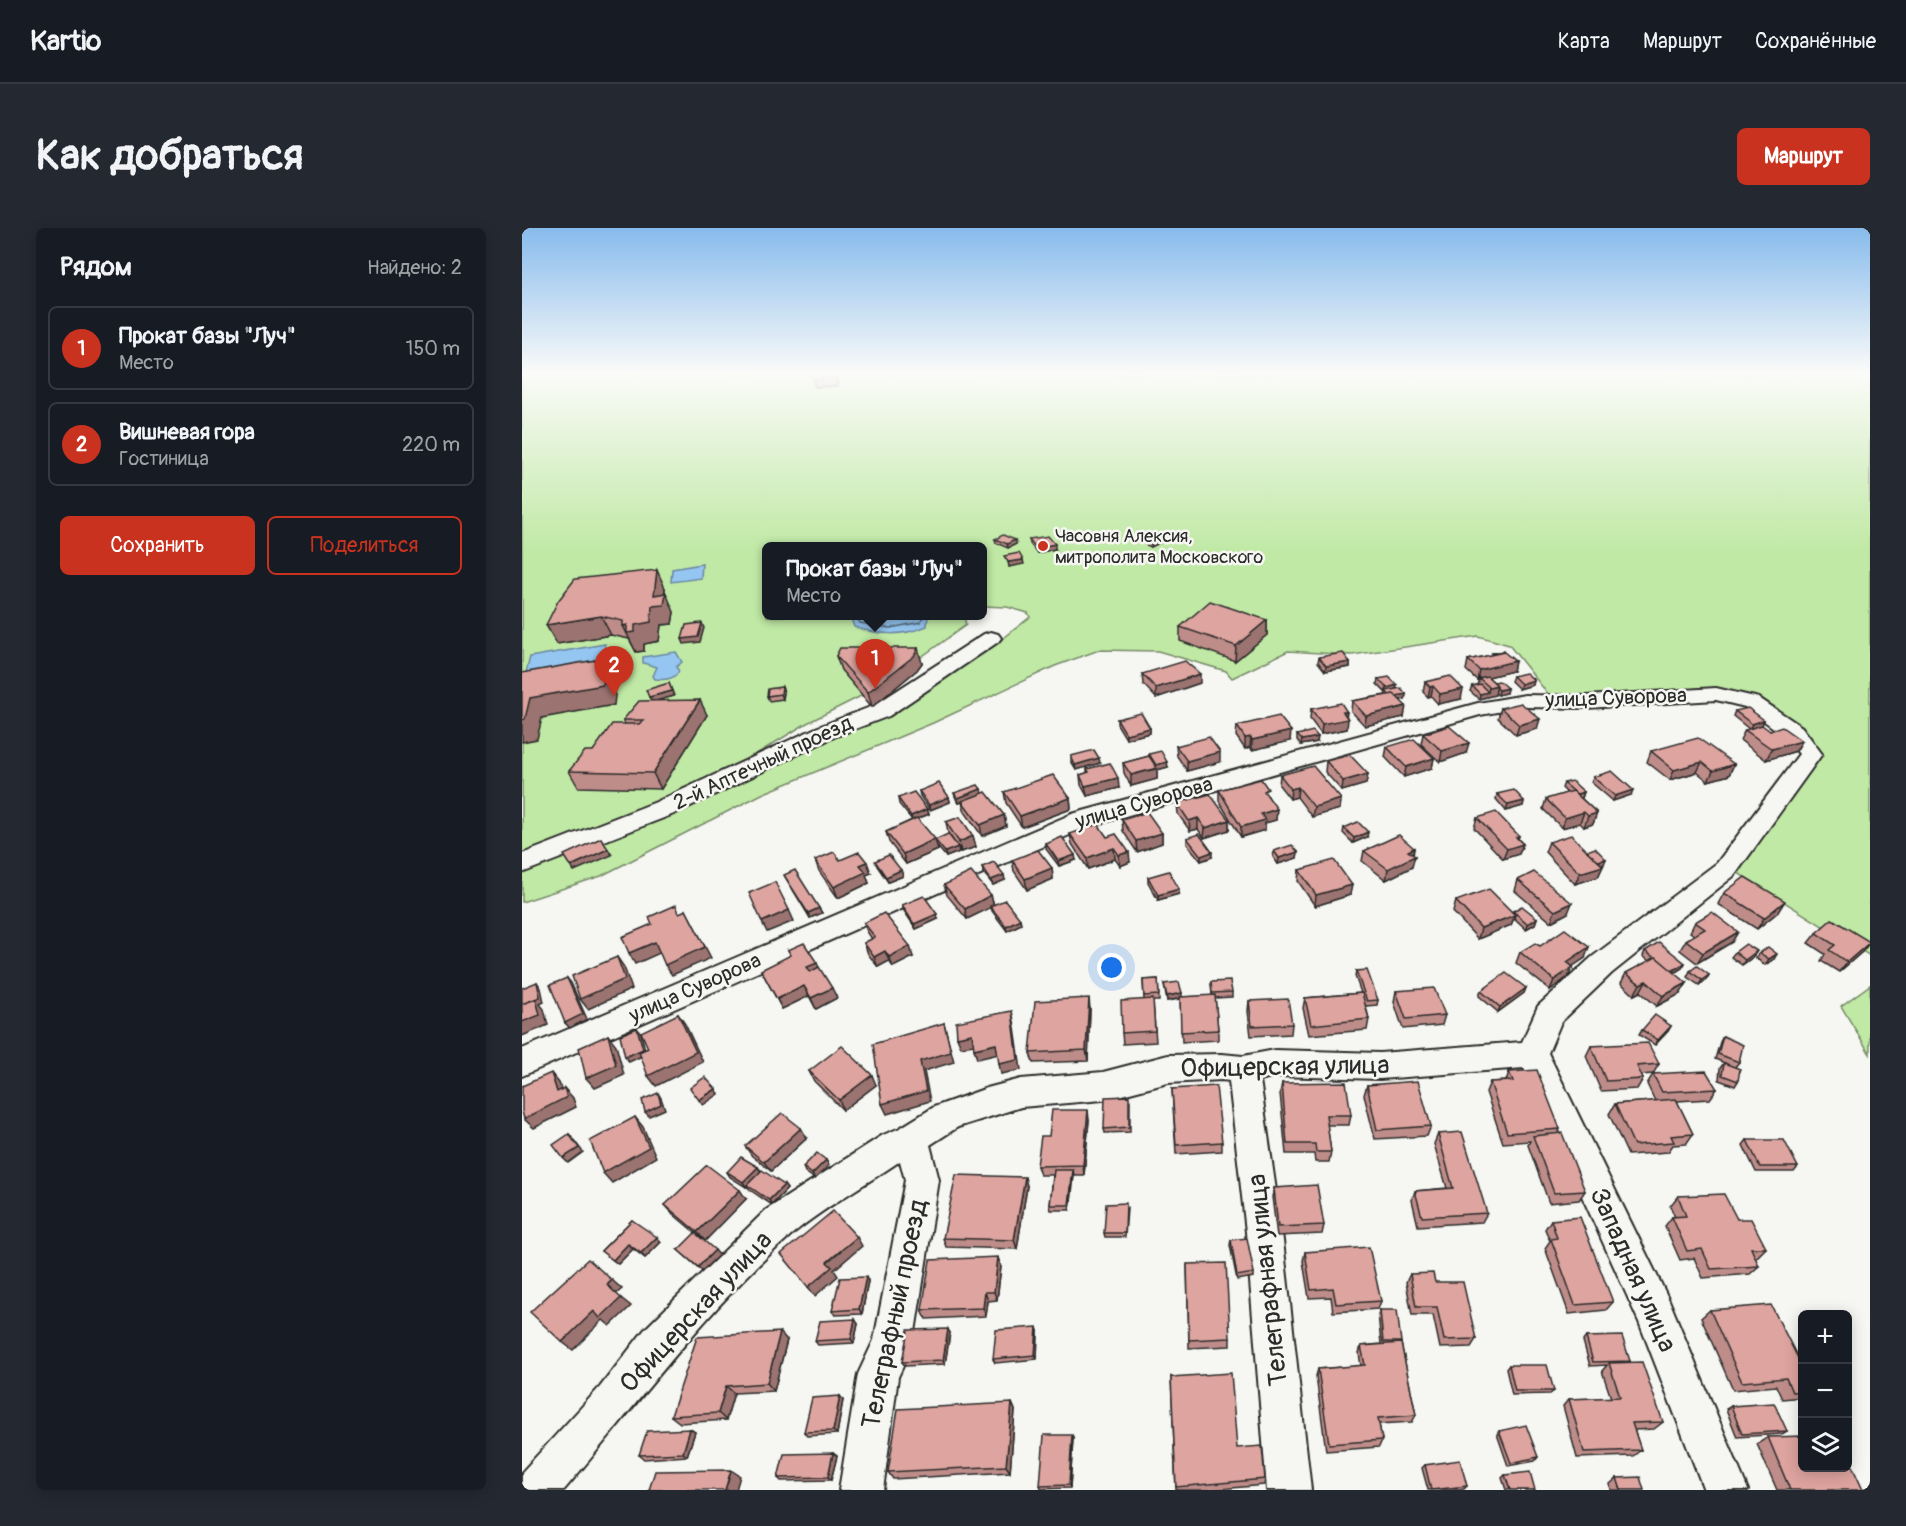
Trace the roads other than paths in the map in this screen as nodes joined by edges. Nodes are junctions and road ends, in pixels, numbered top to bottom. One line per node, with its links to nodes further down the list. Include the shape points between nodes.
1 (992, 638): 2 (street, 2-й Аптечный проезд, via 881,711 826,732 665,808)
2 (522, 864)
3 (1532, 1054): 4 (street, улица Суворова, via 1549,1015 1587,979 1726,869 1810,754 1794,732 1752,702 1716,694 1586,702 1525,701 1478,710 1081,820); 5 (street, Офицерская улица, via 1380,1066 1275,1063); 10 (street, Западная улица, via 1655,1314)
4 (522, 1064)
5 (1243, 1070): 6 (street, Офицерская улица, via 1168,1069 1103,1086 1021,1093 946,1117); 9 (street, Телеграфная улица, via 1264,1232)
6 (912, 1139): 7 (street, Офицерская улица, via 895,1146 779,1222 659,1343); 8 (street, Телеграфный проезд, via 922,1180 892,1345 878,1374)
7 (537, 1489)
8 (861, 1490)
9 (1289, 1490)
10 (1726, 1490)

